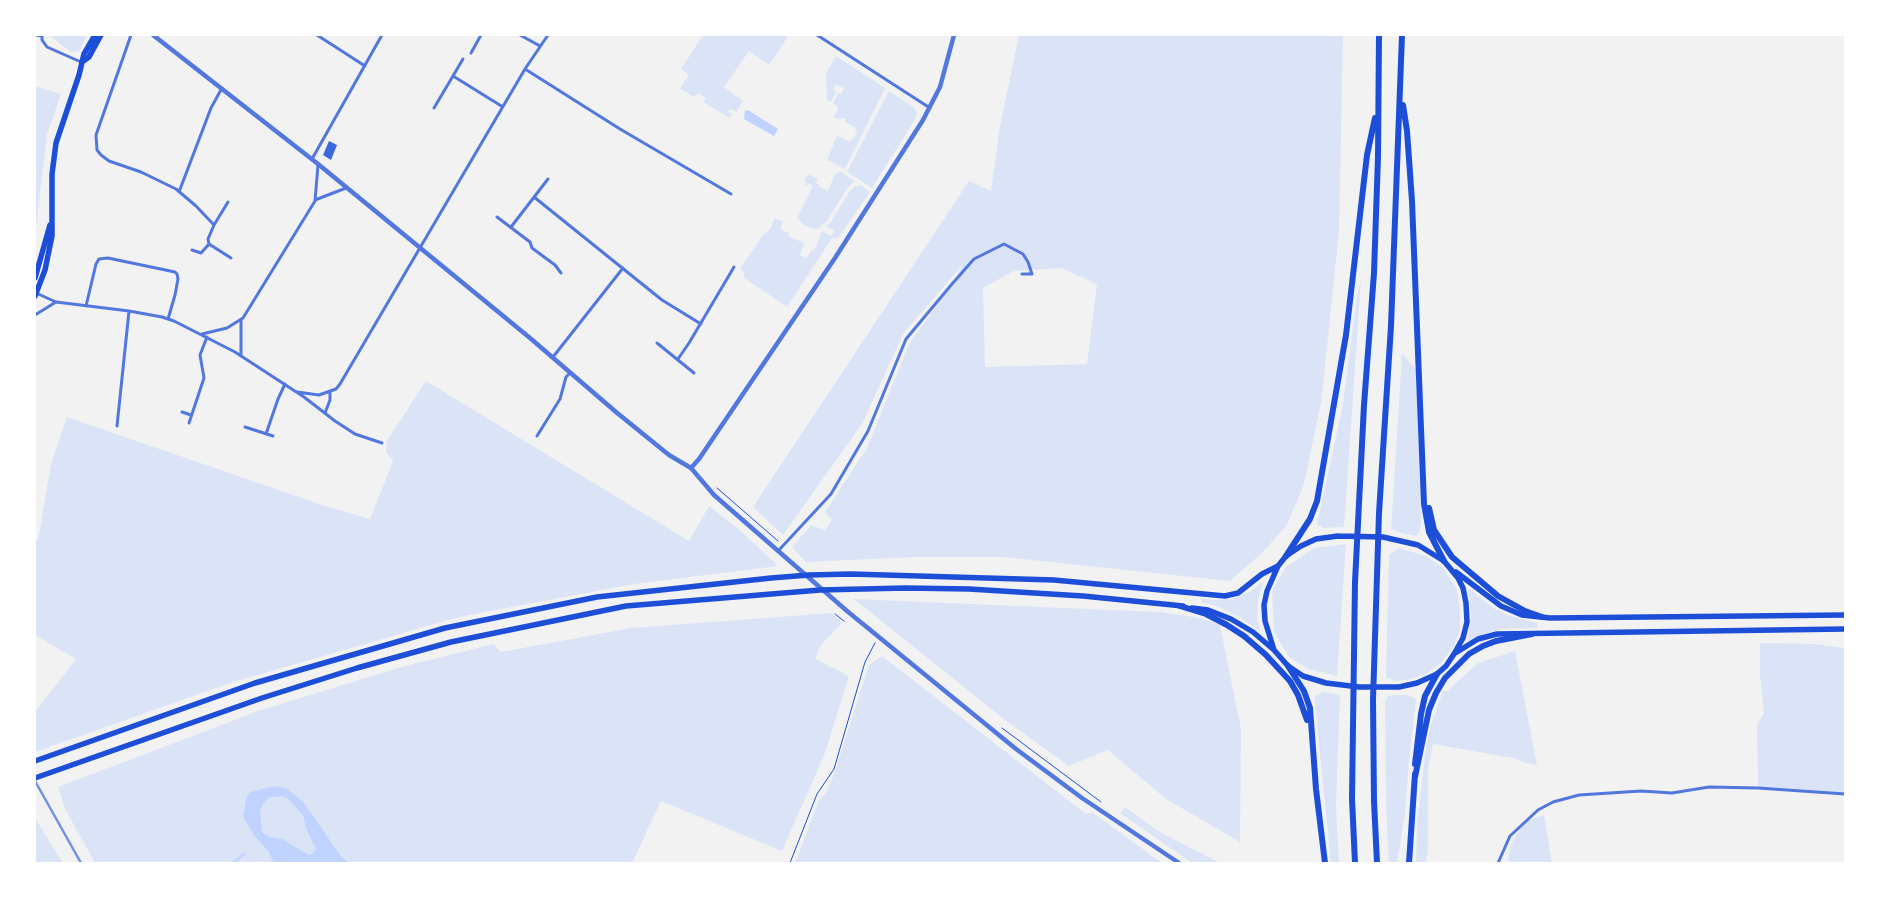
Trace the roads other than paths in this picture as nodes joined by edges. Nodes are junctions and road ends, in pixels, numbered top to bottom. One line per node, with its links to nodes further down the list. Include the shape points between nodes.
1 (42, 35): 15 (street); 20 (street, via 44,44)
2 (95, 35): 20 (main road)
3 (101, 35): 20 (main road, via 89,57)
4 (131, 35): 34 (street, via 96,135 97,150 109,161 158,179)
5 (153, 35): 24 (street)
6 (318, 35): 21 (street)
7 (382, 35): 21 (street)
8 (481, 35): 18 (street)
9 (520, 35): 17 (street)
10 (548, 35): 17 (street)
11 (817, 35): 16 (street)
12 (954, 35): 29 (street, via 940,88)
13 (1379, 35): 26 (highway)
14 (1402, 35): 25 (highway)
15 (35, 36)
16 (822, 36): 29 (street)
17 (540, 46): 22 (street)
18 (471, 53)
19 (463, 59): 23 (street)
20 (82, 62): 39 (main road, via 56,143)
21 (365, 66): 30 (street)
22 (526, 69): 27 (street); 35 (street)
23 (453, 76): 27 (street); 28 (street)
24 (222, 88): 30 (street); 34 (street, via 211,108)
25 (1401, 92): 82 (highway, via 1411,192); 104 (highway, via 1373,690)
26 (1378, 106): 84 (highway, via 1367,155 1346,335 1317,501 1310,519); 103 (highway, via 1374,273 1355,582 1352,799)
27 (503, 107): 44 (street)
28 (434, 108)
29 (930, 108): 81 (street, via 834,258)
30 (312, 159): 31 (street)
31 (318, 164): 33 (street); 37 (street)
32 (548, 179): 36 (street)
33 (346, 188): 37 (street); 44 (street)
34 (179, 192): 41 (street)
35 (731, 194)
36 (534, 197): 42 (street); 48 (street)
37 (315, 200): 58 (street)
38 (228, 202): 41 (street)
39 (52, 216): 51 (main road); 52 (main road, via 51,246)
40 (498, 216): 42 (street)
41 (214, 224): 43 (street)
42 (512, 227): 49 (street)
43 (208, 244): 45 (street, via 201,253); 46 (street)
44 (421, 247): 64 (street); 70 (street, via 340,384)
45 (192, 250)
46 (231, 258)
47 (734, 267): 59 (street)
48 (623, 268): 59 (street, via 662,300); 64 (street)
49 (561, 273)
50 (1022, 274): 83 (street, via 1032,274 1028,262 1022,254 1004,244 974,260 952,284 906,339 868,431 831,494)
51 (35, 278)
52 (35, 294): 53 (street)
53 (56, 302): 54 (street); 56 (street)
54 (86, 306): 55 (street); 57 (street, via 96,264 100,258 108,258 177,274)
55 (129, 311): 57 (street); 75 (street)
56 (35, 315)
57 (168, 319): 60 (street)
58 (241, 320): 60 (street, via 227,328); 63 (street)
59 (700, 324): 65 (street)
60 (201, 334): 61 (street)
61 (206, 337): 63 (street); 73 (street, via 200,355 204,378)
62 (657, 343): 65 (street)
63 (241, 356): 68 (street)
64 (553, 357): 66 (street)
65 (678, 359): 67 (street)
66 (570, 373): 79 (street, via 560,399); 81 (street, via 669,455)
67 (694, 373)
68 (286, 384): 69 (street); 77 (street)
69 (297, 392): 70 (street); 72 (street)
70 (330, 392): 72 (street)
71 (182, 412): 73 (street)
72 (325, 413): 80 (street, via 355,434)
73 (191, 415): 74 (street)
74 (189, 423)
75 (117, 426)
76 (245, 427): 77 (street)
77 (266, 434): 78 (street)
78 (273, 436)
79 (537, 436)
80 (382, 443)
81 (691, 468): 83 (street, via 714,495)
82 (1424, 482): 85 (highway, via 1429,532); 89 (highway, via 1434,530 1452,557 1507,602)
83 (779, 550): 101 (street, via 847,612 1016,749)
84 (1286, 556): 85 (main road, via 1316,539 1384,536 1418,545); 86 (main road)
85 (1446, 563): 89 (main road, via 1487,597 1509,610); 93 (main road, via 1463,588 1466,603 1467,622)
86 (1278, 566): 92 (main road, via 1264,606 1266,627); 97 (main road, via 1238,593 1225,596 1054,580 851,574 771,578 598,597 444,628 255,683)
87 (1180, 606): 92 (main road, via 1208,610 1231,619); 96 (highway, via 1227,625 1266,655 1290,681); 99 (main road, via 1083,596 905,588 786,592 626,606 451,642 356,668)
88 (1845, 614): 89 (main road)
89 (1542, 617)
90 (1845, 628): 91 (main road)
91 (1532, 634): 93 (main road, via 1487,635); 98 (highway, via 1483,646 1469,654 1445,678 1429,710)
92 (1274, 650): 94 (main road)
93 (1454, 654): 95 (main road)
94 (1288, 666): 95 (main road, via 1303,676 1326,683 1359,687 1399,687); 96 (highway, via 1310,708)
95 (1437, 674): 98 (highway, via 1421,714)
96 (1311, 733): 102 (highway)
97 (35, 762)
98 (1414, 777): 105 (highway)
99 (35, 778)
100 (1845, 794): 106 (street, via 1709,788 1672,793 1641,791 1579,795 1538,810 1510,836)
101 (1178, 863)
102 (1325, 863)
103 (1355, 863)
104 (1377, 863)
105 (1409, 863)
106 (1498, 863)

